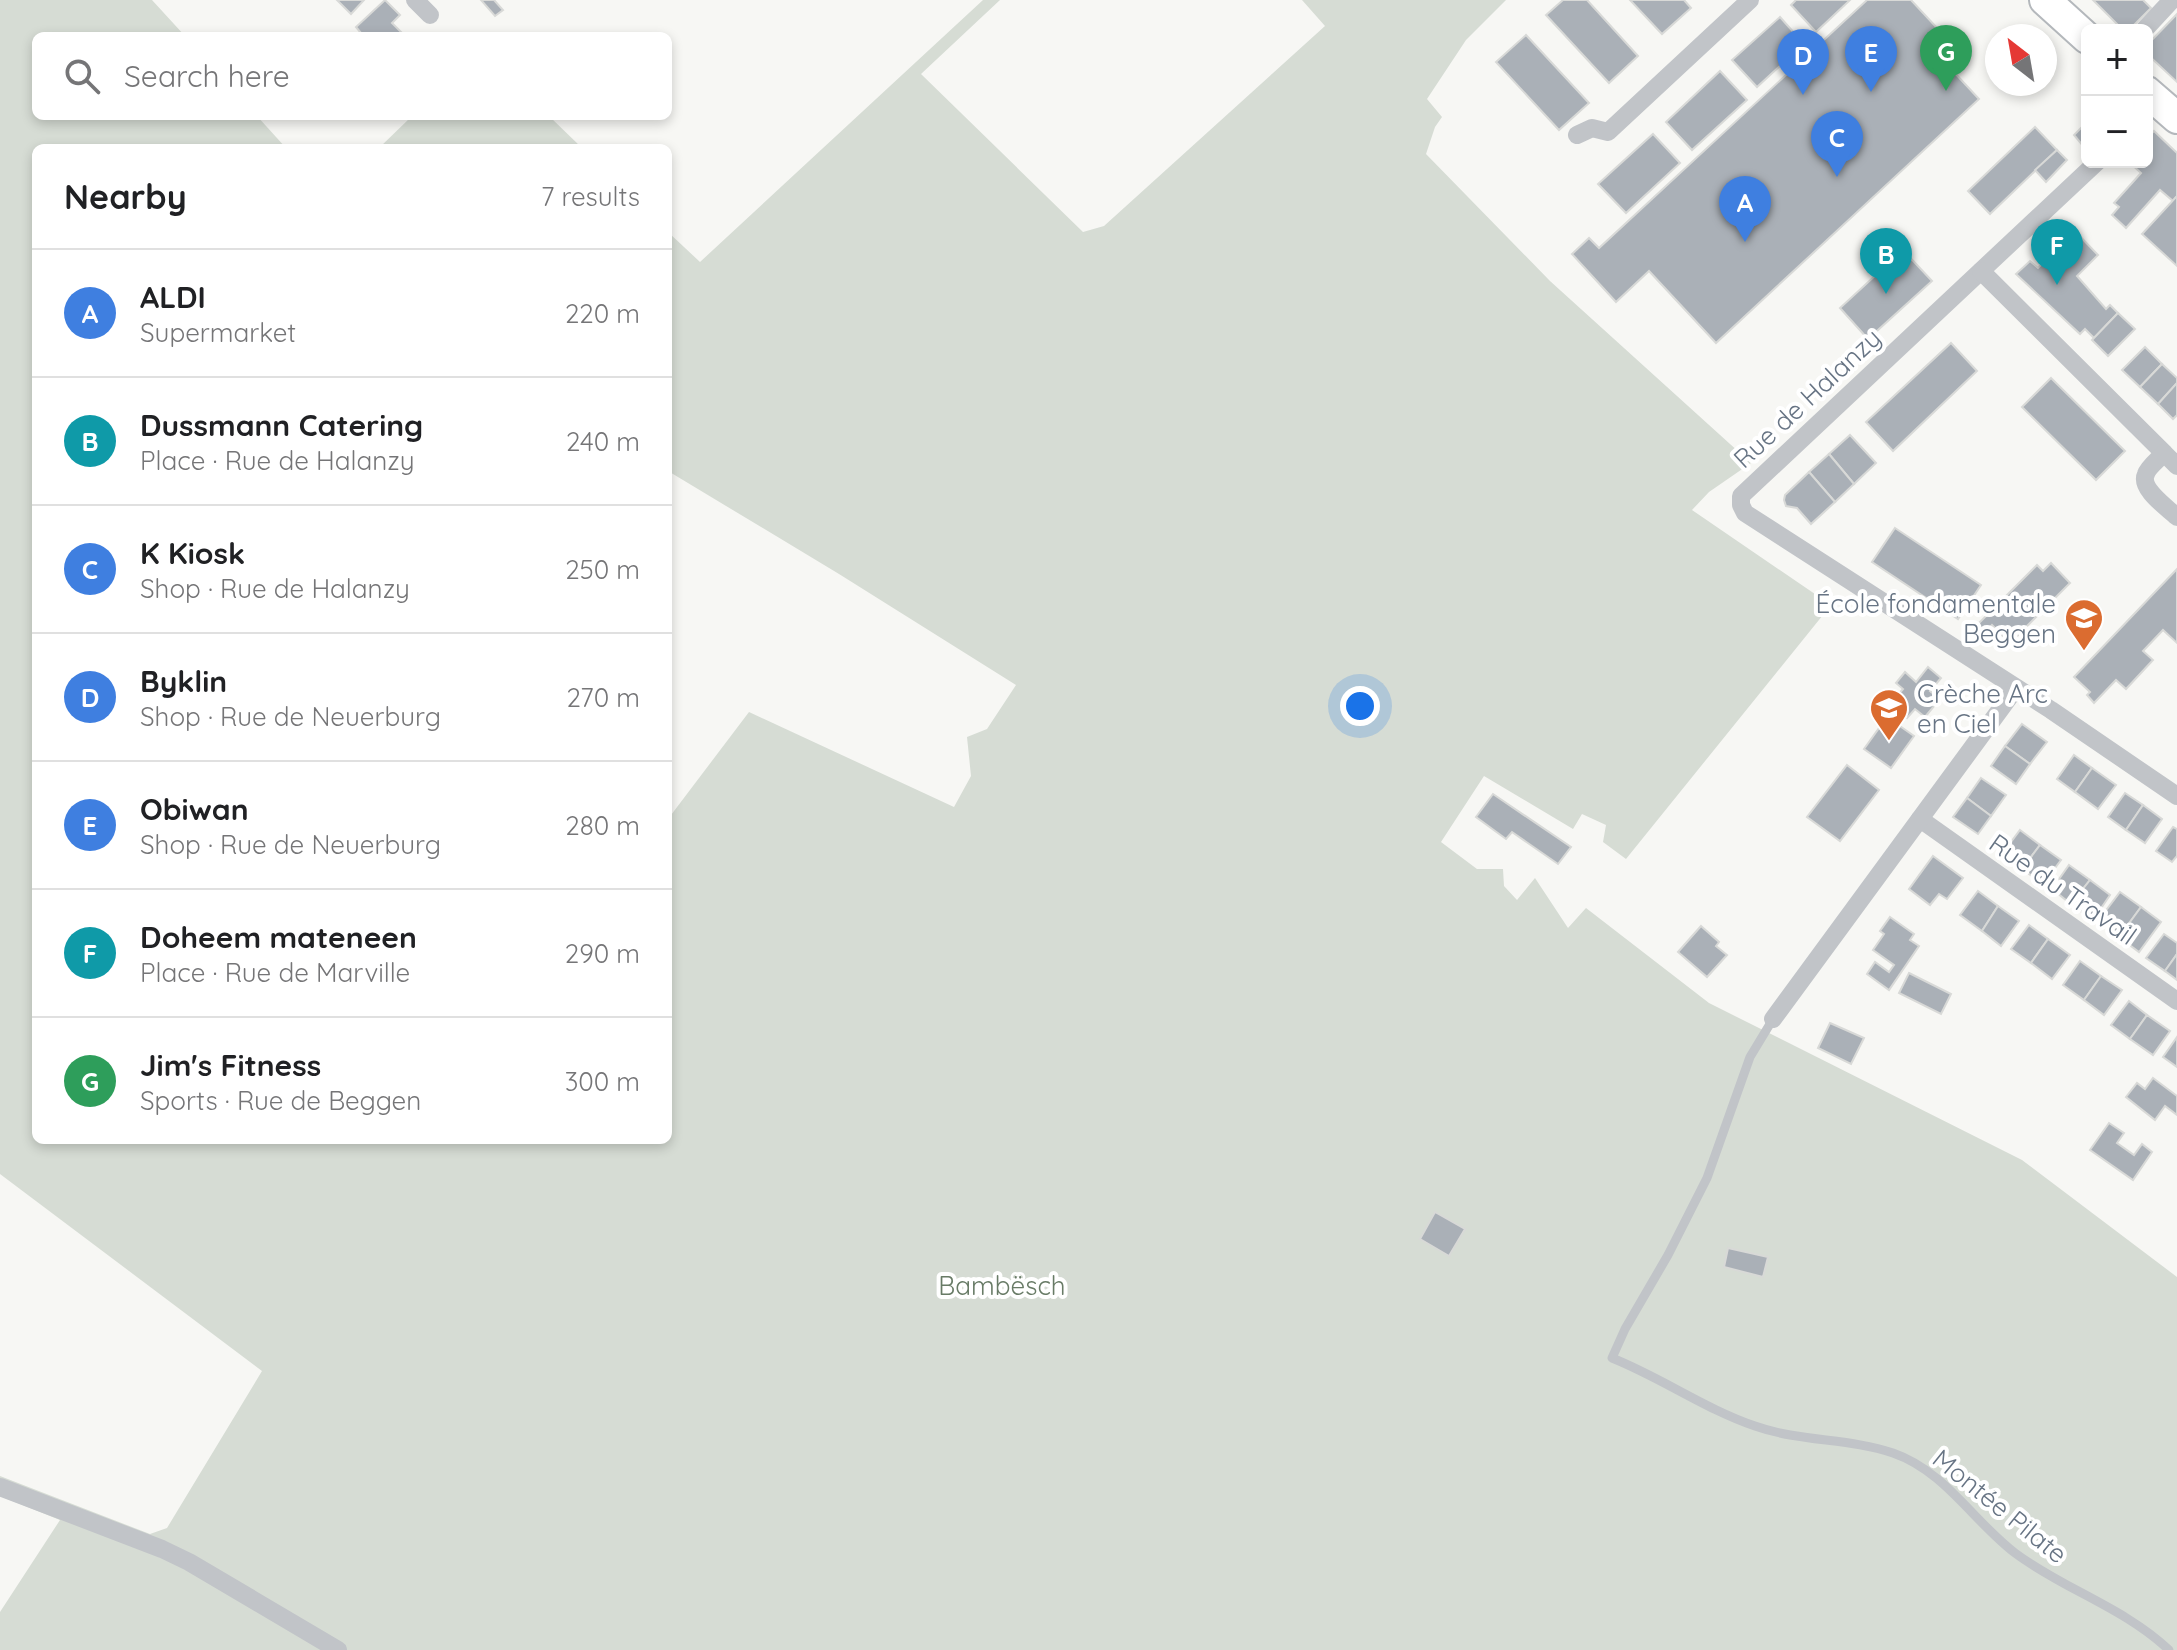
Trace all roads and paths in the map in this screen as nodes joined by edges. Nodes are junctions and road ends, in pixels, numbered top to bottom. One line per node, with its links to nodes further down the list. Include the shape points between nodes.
1 (415, 0): 5 (street)
2 (1750, 0): 8 (street, via 1608,132 1592,128)
3 (2045, 0): 7 (main road)
4 (2172, 0): 6 (street)
5 (430, 15)
6 (2150, 24)
7 (2081, 33)
8 (1577, 135)
9 (2091, 168): 10 (street, Rue de Halanzy)
10 (1981, 271): 11 (street); 13 (street, Rue de Halanzy, via 1741,496 1741,505 1745,513)
11 (2170, 460): 12 (street, via 2146,474 2145,482)
12 (2177, 517)
13 (2016, 688): 14 (street); 15 (street)
14 (2177, 796)
15 (1920, 819): 16 (street, Rue du Travail); 17 (street)
16 (2177, 1001)
17 (1773, 1019): 20 (lane, Montée Pilate, via 1745,1069 1707,1178 1612,1358 1758,1428 1894,1454 1925,1470 2013,1551)
18 (0, 1487): 19 (street, via 175,1556)
19 (338, 1650)
20 (2169, 1650)

